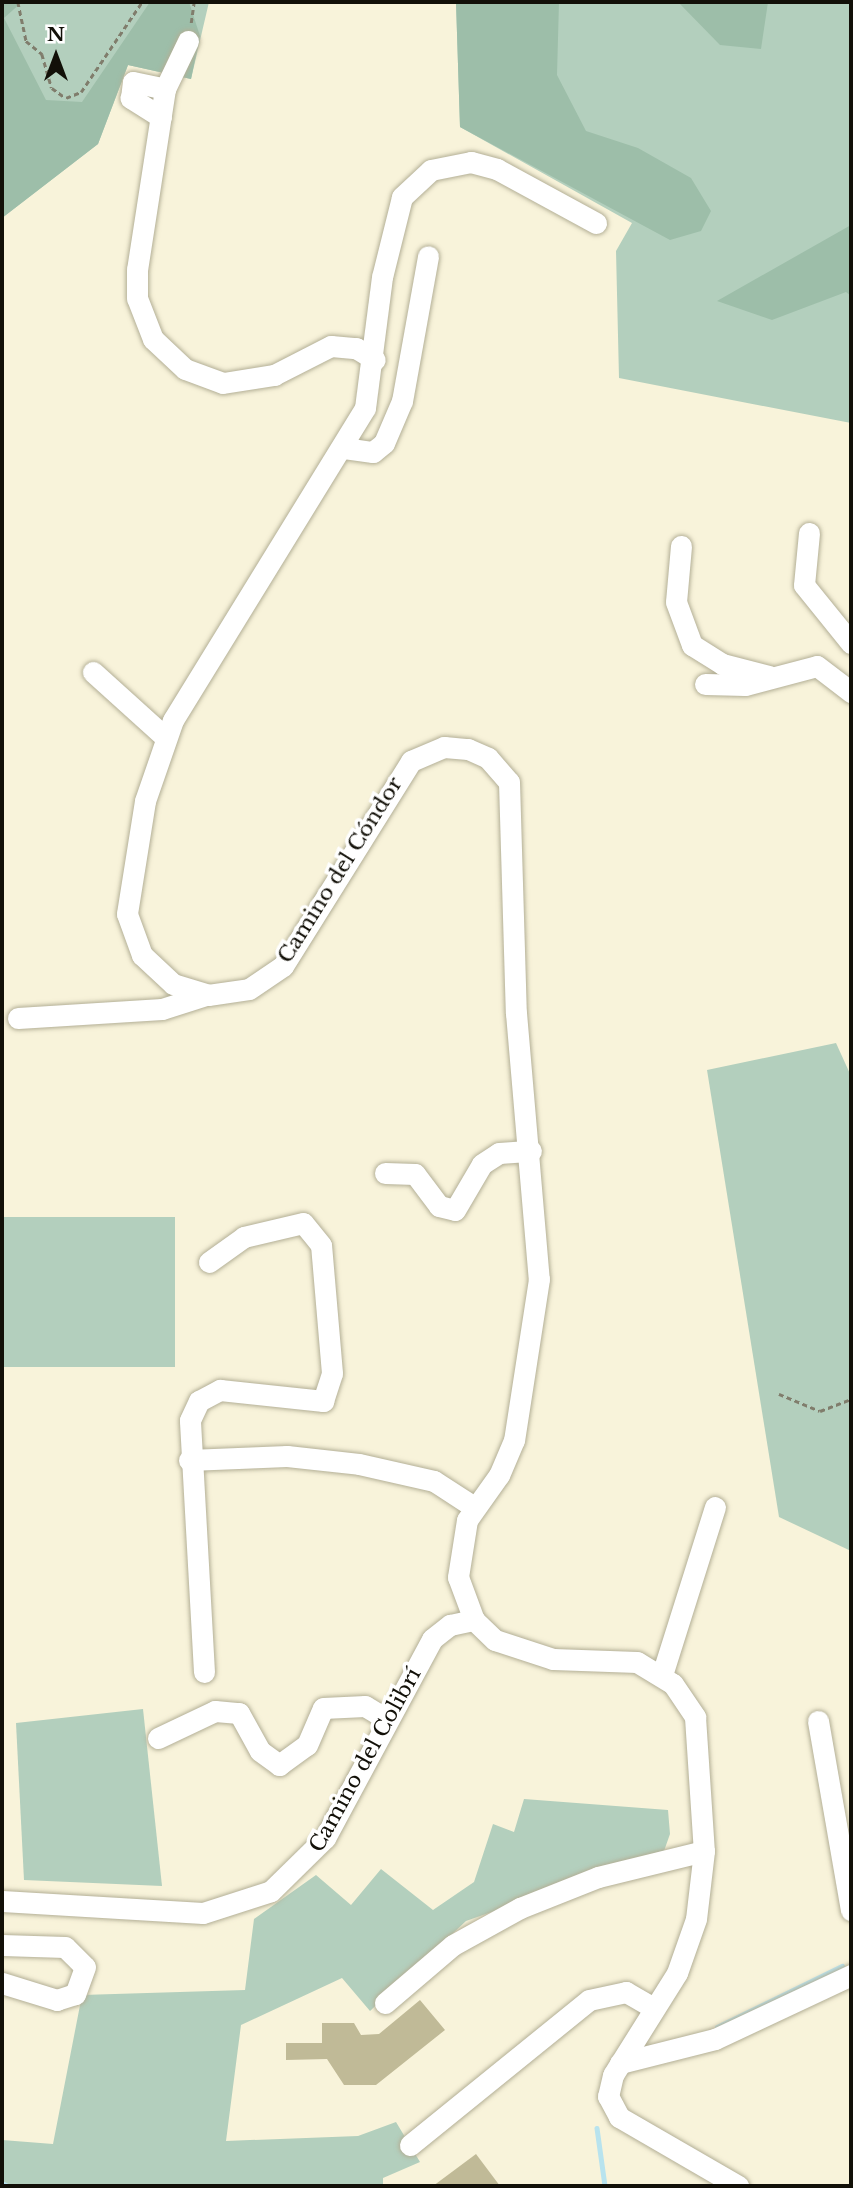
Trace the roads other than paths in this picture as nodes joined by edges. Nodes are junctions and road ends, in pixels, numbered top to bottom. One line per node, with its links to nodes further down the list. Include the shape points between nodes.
1 (188, 41): 2 (street)
2 (165, 89): 3 (street); 3 (street, via 134,82 131,98)
3 (161, 117): 6 (street, via 136,284 146,326 162,351 198,376 234,384 274,375 331,346 356,348)
4 (596, 223): 6 (street, Camino del Cóndor, via 484,164 457,163 420,177 392,222)
5 (428, 256): 7 (street, via 402,401 384,443 373,452)
6 (374, 360): 7 (street, Camino del Cóndor, via 365,408)
7 (344, 448): 15 (street, Camino del Cóndor, via 229,625)
8 (809, 533): 10 (street, via 804,585)
9 (681, 546): 12 (street, via 676,602 692,645 722,664)
10 (851, 643)
11 (93, 672): 15 (street)
12 (769, 676): 13 (street, via 745,685); 14 (street, via 817,666)
13 (705, 684)
14 (851, 692)
15 (166, 738): 16 (street, Camino del Cóndor, via 137,833 127,914 150,966 173,984)
16 (208, 995): 17 (street, via 162,1009); 18 (street, Camino del Cóndor, via 249,989 283,966 411,761 444,747 479,753 503,773 513,792 512,934)
17 (18, 1018)
18 (531, 1151): 19 (street, via 499,1153 482,1164 455,1210 439,1206 415,1174); 22 (street, Camino del Cóndor, via 539,1279 514,1440 499,1475)
19 (385, 1172)
20 (209, 1262): 21 (street, via 244,1237 303,1223 321,1245 332,1373 323,1401 220,1390 199,1401 190,1420)
21 (189, 1460): 22 (street, via 287,1456 359,1464 434,1481); 25 (street)
22 (474, 1507): 24 (street, Camino del Cóndor, via 457,1562)
23 (715, 1507): 26 (street)
24 (474, 1620): 26 (street, via 482,1632 523,1653 624,1658); 27 (street, Camino del Colibrí, via 450,1625 432,1639)
25 (204, 1672)
26 (662, 1675): 30 (street, via 682,1695 698,1729)
27 (388, 1720): 29 (street, via 365,1706 323,1708 307,1745 279,1765 260,1751 239,1713 215,1711 188,1719); 31 (street, Camino del Colibrí, via 314,1854 255,1900 185,1913)
28 (818, 1721): 32 (street)
29 (159, 1738)
30 (704, 1851): 36 (street, via 598,1877 520,1908 453,1945); 37 (street, via 692,1934)
31 (2, 1901)
32 (851, 1910)
33 (2, 1945): 35 (street, via 65,1947 85,1967 75,1994 57,2000)
34 (851, 1975): 38 (street, via 715,2039)
35 (2, 1983)
36 (386, 2003)
37 (654, 2008): 38 (street); 39 (street, via 626,1992 589,2000)
38 (620, 2063): 40 (street, via 608,2096 619,2117)
39 (410, 2145)
40 (738, 2186)

